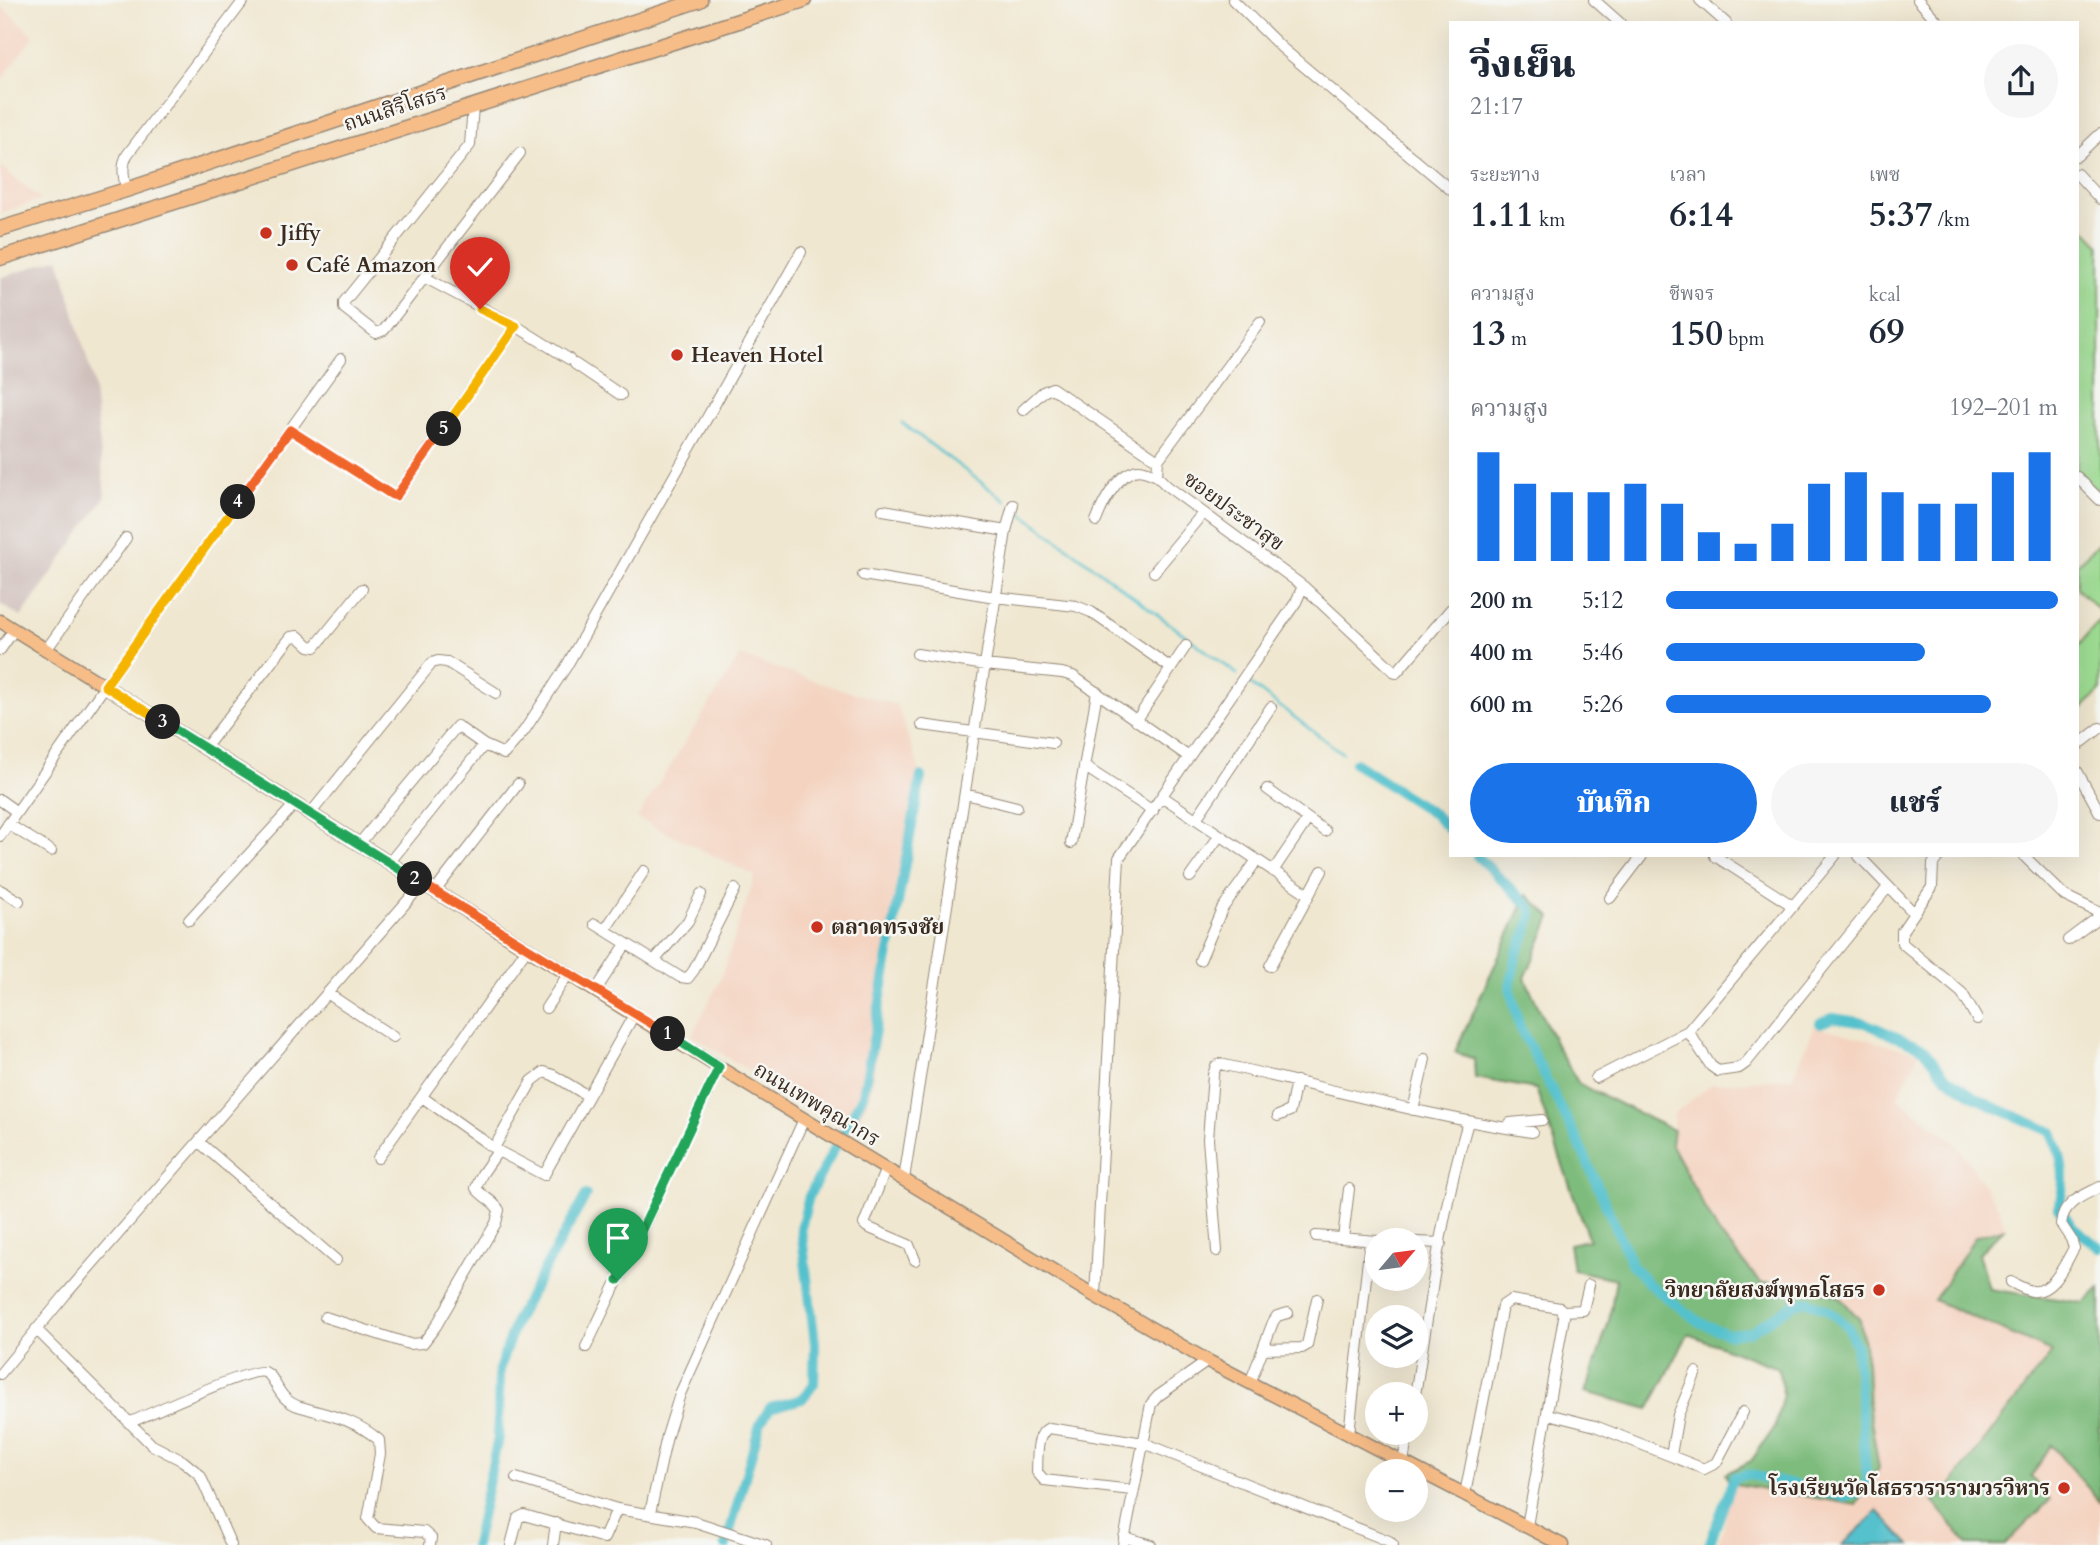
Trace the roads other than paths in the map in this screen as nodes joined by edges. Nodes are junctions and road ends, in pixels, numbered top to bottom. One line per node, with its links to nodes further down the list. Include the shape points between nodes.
1 (244, 0): 17 (street, via 127,155 123,170)
2 (700, 0): 17 (highway, ถนนสิริโสธร)
3 (804, 0): 11 (highway, ถนนสิริโสธร)
4 (1233, 0): 16 (street, via 1282,48)
5 (1594, 0): 8 (street)
6 (1700, 0): 9 (street)
7 (1925, 2): 10 (street)
8 (1618, 21)
9 (1724, 21)
10 (1938, 21)
11 (473, 106): 21 (highway, ถนนสิริโสธร); 22 (street, via 470,145 344,302 344,308 380,333)
12 (2100, 134): 14 (street)
13 (520, 153): 22 (street)
14 (2079, 154)
15 (2079, 176): 18 (street)
16 (1449, 188)
17 (126, 190): 19 (highway, ถนนสิริโสธร)
18 (2100, 199)
19 (0, 229)
20 (801, 252): 63 (street, via 566,667 509,751 499,753)
21 (0, 258)
22 (424, 277): 24 (street)
23 (1260, 322): 29 (street, ซอยประชาสุข)
24 (516, 326): 26 (street); 28 (street, via 396,496)
25 (341, 359): 28 (street)
26 (621, 395)
27 (1023, 410): 29 (street, via 1052,388)
28 (290, 430): 53 (street)
29 (1158, 460): 30 (street, ซอยประชาสุข)
30 (1157, 476): 35 (street, ซอยประชาสุข); 36 (street, via 1133,471 1103,502)
31 (2079, 479): 32 (street)
32 (2100, 500)
33 (1013, 505): 37 (street)
34 (883, 510): 37 (street)
35 (1203, 513): 39 (street); 41 (street, ซอยประชาสุข)
36 (1096, 522)
37 (1006, 531): 43 (street)
38 (127, 538): 49 (street)
39 (1154, 572)
40 (863, 575): 43 (street)
41 (1303, 586): 44 (street, ซอยประชาสุข, via 1396,673); 65 (street)
42 (362, 589): 64 (street, via 315,647 298,636 291,637)
43 (995, 597): 51 (street); 52 (street, via 1084,609)
44 (1449, 611)
45 (0, 621): 46 (main road, ถนนเทพคุณากร)
46 (14, 630): 48 (street); 49 (main road, ถนนเทพคุณากร)
47 (1186, 646): 52 (street)
48 (0, 650)
49 (46, 650): 53 (main road, ถนนเทพคุณากร)
50 (917, 654): 51 (street)
51 (985, 665): 54 (street, via 1062,673); 60 (street)
52 (1171, 668): 57 (street)
53 (105, 686): 64 (main road, ถนนเทพคุณากร); 76 (street)
54 (1097, 692): 57 (street); 66 (street)
55 (496, 693): 78 (street, via 447,662 432,663)
56 (1271, 707): 79 (street)
57 (1136, 721): 65 (street)
58 (922, 725): 60 (street)
59 (2100, 728): 62 (street)
60 (974, 732): 61 (street); 70 (street)
61 (1054, 743)
62 (2079, 744)
63 (484, 745): 86 (street, via 457,726); 95 (street)
64 (205, 748): 73 (main road, ถนนเทพคุณากร)
65 (1189, 757): 71 (street)
66 (1085, 767): 75 (street); 85 (street)
67 (2079, 775): 77 (street)
68 (518, 784): 104 (street)
69 (1268, 789): 80 (street)
70 (965, 794): 74 (street); 146 (street)
71 (1163, 797): 75 (street); 79 (street)
72 (0, 800): 76 (street)
73 (295, 804): 78 (main road, ถนนเทพคุณากร); 112 (street)
74 (1017, 807)
75 (1153, 811): 160 (street, via 1125,848 1117,867)
76 (16, 812): 81 (street)
77 (2100, 813)
78 (310, 814): 86 (main road, ถนนเทพคุณากร)
79 (1196, 819): 83 (street)
80 (1308, 819): 82 (street); 96 (street)
81 (8, 824): 84 (street); 87 (street)
82 (1325, 831)
83 (1220, 835): 94 (street); 99 (street)
84 (0, 836)
85 (1071, 843)
86 (359, 844): 95 (main road, ถนนเทพคุณากร)
87 (51, 851)
88 (1641, 857): 107 (street)
89 (1717, 857): 109 (street)
90 (1834, 857): 109 (street)
91 (1860, 857): 101 (street)
92 (1938, 857): 126 (street, via 1933,864 1932,887 1900,937 1962,993)
93 (2025, 857): 111 (street, via 2065,896)
94 (1257, 860): 96 (street); 118 (street, via 1222,909)
95 (389, 863): 100 (main road, ถนนเทพคุณากร)
96 (1273, 870): 106 (street)
97 (644, 871): 114 (street)
98 (1322, 871): 106 (street)
99 (1190, 877)
100 (423, 883): 104 (main road, ถนนเทพคุณากร); 123 (street)
101 (1888, 887): 110 (street); 127 (street, via 1746,1063 1718,1071)
102 (735, 889): 119 (street, via 688,978)
103 (0, 890): 108 (street)
104 (435, 891): 117 (main road, ถนนเทพคุณากร)
105 (701, 894): 119 (street, via 688,921)
106 (1308, 894): 120 (street)
107 (1610, 898)
108 (19, 901)
109 (1793, 906): 127 (street)
110 (1911, 910)
111 (2100, 914): 115 (street)
112 (189, 920)
113 (594, 924): 114 (street)
114 (605, 930): 116 (street)
115 (2068, 940)
116 (626, 944): 119 (street); 122 (street)
117 (528, 947): 121 (main road, ถนนเทพคุณากร); 134 (street)
118 (1200, 960)
119 (654, 961)
120 (1270, 966)
121 (569, 973): 122 (main road, ถนนเทพคุณากร); 124 (street)
122 (596, 990): 125 (main road, ถนนเทพคุณากร)
123 (327, 993): 128 (street); 142 (street)
124 (546, 1008)
125 (635, 1013): 130 (main road, ถนนเทพคุณากร); 133 (street)
126 (1977, 1019)
127 (1688, 1031): 131 (street)
128 (393, 1037)
129 (1425, 1059): 135 (street)
130 (719, 1067): 137 (main road, ถนนเทพคุณากร); 166 (street)
131 (1596, 1078)
132 (1296, 1081): 135 (street); 136 (street, via 1290,1111); 154 (street, via 1220,1064 1214,1068 1208,1139)
133 (587, 1096): 143 (street, via 553,1074 538,1075); 143 (street, via 544,1175)
134 (422, 1097): 143 (street); 144 (street)
135 (1413, 1110): 139 (street)
136 (1278, 1116)
137 (804, 1119): 145 (main road, ถนนเทพคุณากร); 185 (street, via 680,1394)
138 (1542, 1120): 140 (street)
139 (1468, 1122): 140 (street); 153 (street, via 1455,1164)
140 (1507, 1128): 141 (street)
141 (1532, 1132)
142 (199, 1142): 155 (street); 165 (street)
143 (496, 1149): 164 (street, via 476,1188 496,1205 499,1215 423,1343 409,1343)
144 (378, 1158)
145 (886, 1168): 146 (main road, ถนนเทพคุณากร); 156 (street, via 864,1224 909,1245)
146 (904, 1179): 160 (main road, ถนนเทพคุณากร)
147 (2100, 1187): 157 (street, via 2074,1200 2064,1213 2061,1224 2074,1248 2057,1277 2034,1291)
148 (1349, 1189): 150 (street)
149 (1316, 1236): 150 (street)
150 (1343, 1238): 151 (street)
151 (1365, 1240)
152 (1428, 1242): 153 (street)
153 (1441, 1243): 171 (street)
154 (1217, 1251)
155 (336, 1260)
156 (915, 1260)
157 (2011, 1282)
158 (1589, 1285): 162 (street, via 1583,1310)
159 (1367, 1292): 176 (street)
160 (1095, 1296): 168 (main road, ถนนเทพคุณากร)
161 (1317, 1299): 167 (street, via 1307,1345)
162 (1563, 1311): 174 (street); 183 (street, via 1510,1300 1502,1306)
163 (1288, 1313): 167 (street, via 1277,1316)
164 (325, 1317)
165 (36, 1329): 169 (street); 175 (street)
166 (586, 1347)
167 (1264, 1349): 172 (street)
168 (1208, 1361): 172 (main road, ถนนเทพคุณากร); 177 (street, via 1153,1401)
169 (2, 1372)
170 (1696, 1372): 178 (street, via 1678,1415)
171 (1417, 1382)
172 (1250, 1383): 176 (main road, ถนนเทพคุณากร)
173 (1743, 1412): 178 (street, via 1710,1468)
174 (1548, 1414): 178 (street); 187 (street)
175 (129, 1423): 190 (street, via 152,1445 200,1475); 191 (street, via 248,1374 267,1373 289,1402 346,1419 379,1440 368,1519 376,1528 424,1532 431,1538)
176 (1349, 1434): 179 (main road, ถนนเทพคุณากร)
177 (1144, 1443): 182 (street); 182 (street, via 1049,1428 1040,1436 1037,1472 1044,1480); 196 (street)
178 (1671, 1455)
179 (1397, 1459)
180 (1428, 1475): 183 (main road, ถนนเทพคุณากร)
181 (516, 1478): 184 (street)
182 (1132, 1490): 189 (street)
183 (1465, 1494): 187 (main road, ถนนเทพคุณากร)
184 (617, 1509): 185 (street); 188 (street, via 607,1535)
185 (650, 1514): 194 (street, via 696,1522)
186 (556, 1523): 188 (street); 192 (street, via 524,1515 518,1518); 193 (street)
187 (1527, 1526): 197 (main road, ถนนเทพคุณากร)
188 (599, 1541)
189 (1124, 1541): 195 (street)
190 (231, 1545)
191 (430, 1545)
192 (511, 1545)
193 (553, 1545)
194 (766, 1545)
195 (1151, 1545)
196 (1393, 1545)
197 (1562, 1545)

